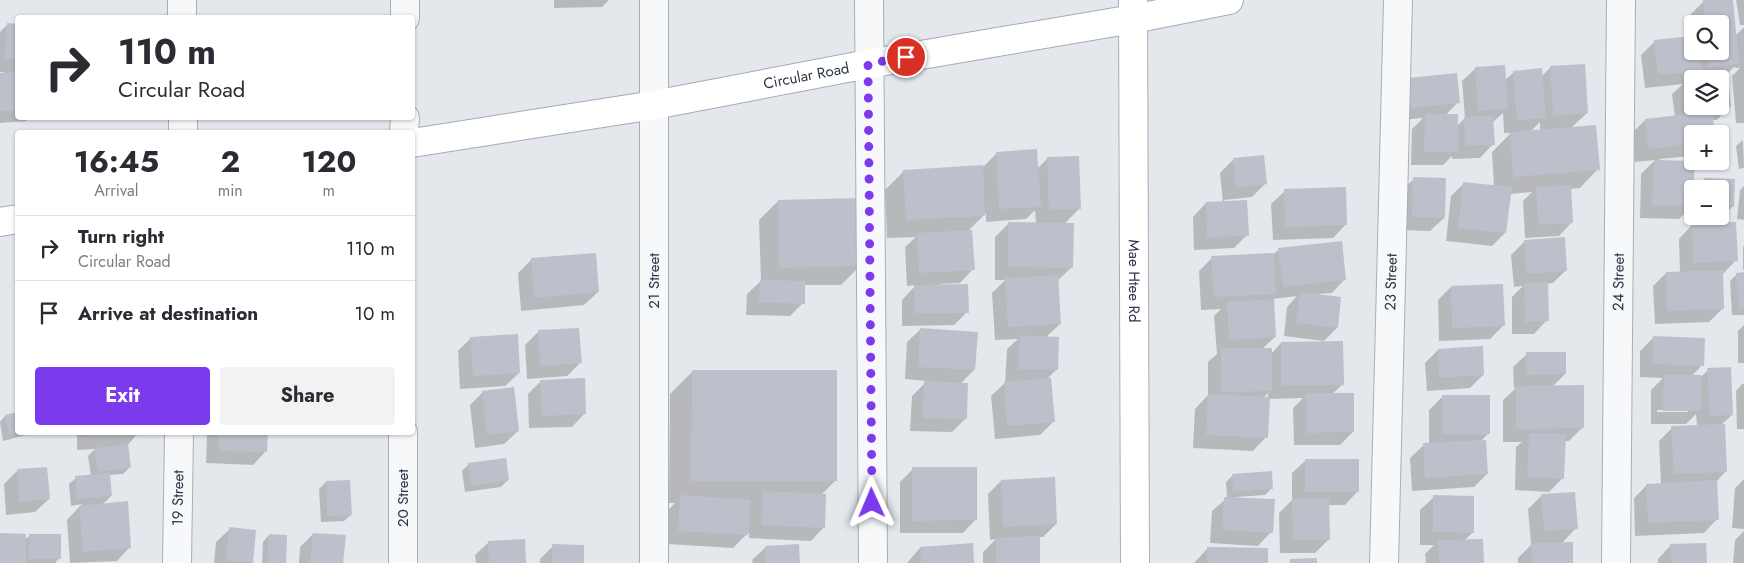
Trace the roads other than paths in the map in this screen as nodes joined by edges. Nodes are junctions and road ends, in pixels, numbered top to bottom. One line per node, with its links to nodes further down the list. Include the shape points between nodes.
1 (182, 0): 9 (street)
2 (405, 0): 10 (street)
3 (654, 0): 12 (street, 21 Street)
4 (869, 0): 11 (street)
5 (1229, 0): 8 (main road, Circular Road)
6 (1398, 0): 23 (street, 23 Street)
7 (1621, 0): 24 (street, 24 Street)
8 (1133, 10): 11 (main road, Circular Road); 22 (main road, Mae Htee Rd)
9 (182, 15)
10 (405, 15)
11 (868, 64): 12 (main road, Circular Road); 21 (street)
12 (654, 105): 13 (main road, Circular Road); 20 (street, 21 Street)
13 (415, 143)
14 (15, 220): 15 (main road)
15 (0, 222)
16 (179, 435): 18 (street, 19 Street)
17 (404, 435): 19 (street, 20 Street)
18 (177, 563)
19 (403, 563)
20 (654, 563)
21 (873, 563)
22 (1135, 563)
23 (1384, 563)
24 (1616, 563)

